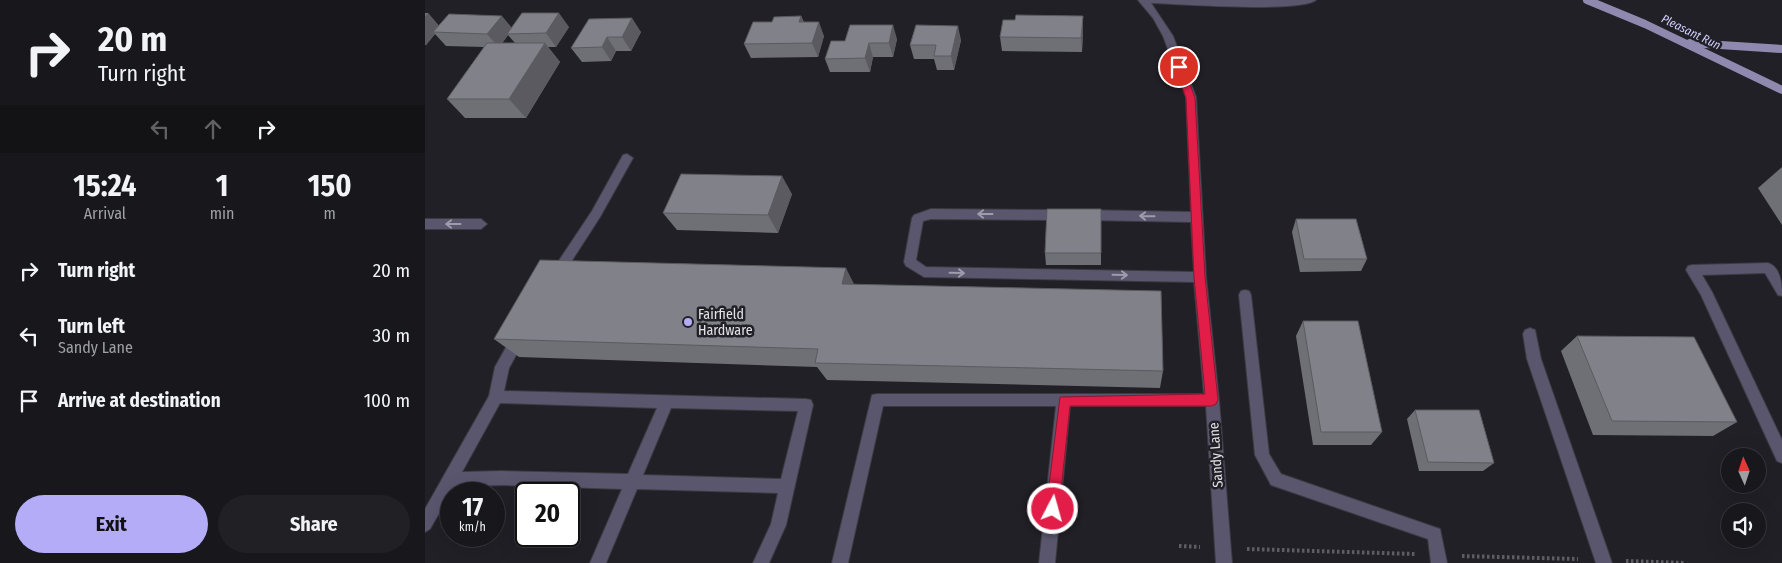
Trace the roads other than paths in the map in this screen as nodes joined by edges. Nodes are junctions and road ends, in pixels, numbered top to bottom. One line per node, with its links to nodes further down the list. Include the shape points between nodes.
1 (1143, 0): 2 (street, via 1281,4); 4 (street, Sandy Lane, via 1168,36 1191,98)
2 (1311, 0)
3 (627, 158): 8 (street, via 596,214)
4 (1196, 217): 7 (street, Sandy Lane); 7 (street, one-way to 7, via 931,214 919,218 910,262 924,272)
5 (425, 224): 6 (street, one-way to 5)
6 (481, 224)
7 (1200, 277): 14 (street, Sandy Lane)
8 (547, 290)
9 (1782, 291): 17 (street, via 1768,268 1693,270)
10 (1245, 295): 22 (street, via 1263,455 1276,480 1435,534)
11 (527, 324): 13 (street, via 503,367)
12 (1530, 334): 23 (street, via 1534,359)
13 (496, 397): 15 (street); 18 (street)
14 (1212, 400): 16 (street); 28 (street, Sandy Lane)
15 (667, 401): 19 (street); 20 (street, via 806,405)
16 (1064, 401): 26 (street, via 877,400); 27 (street)
17 (1782, 456)
18 (449, 480): 19 (street, via 501,478); 21 (street)
19 (633, 482): 20 (street); 24 (street)
20 (787, 486): 25 (street, via 778,526)
21 (425, 524)
22 (1438, 559)
23 (1604, 562)
24 (598, 563)
25 (761, 563)
26 (840, 563)
27 (1047, 563)
28 (1224, 563)

